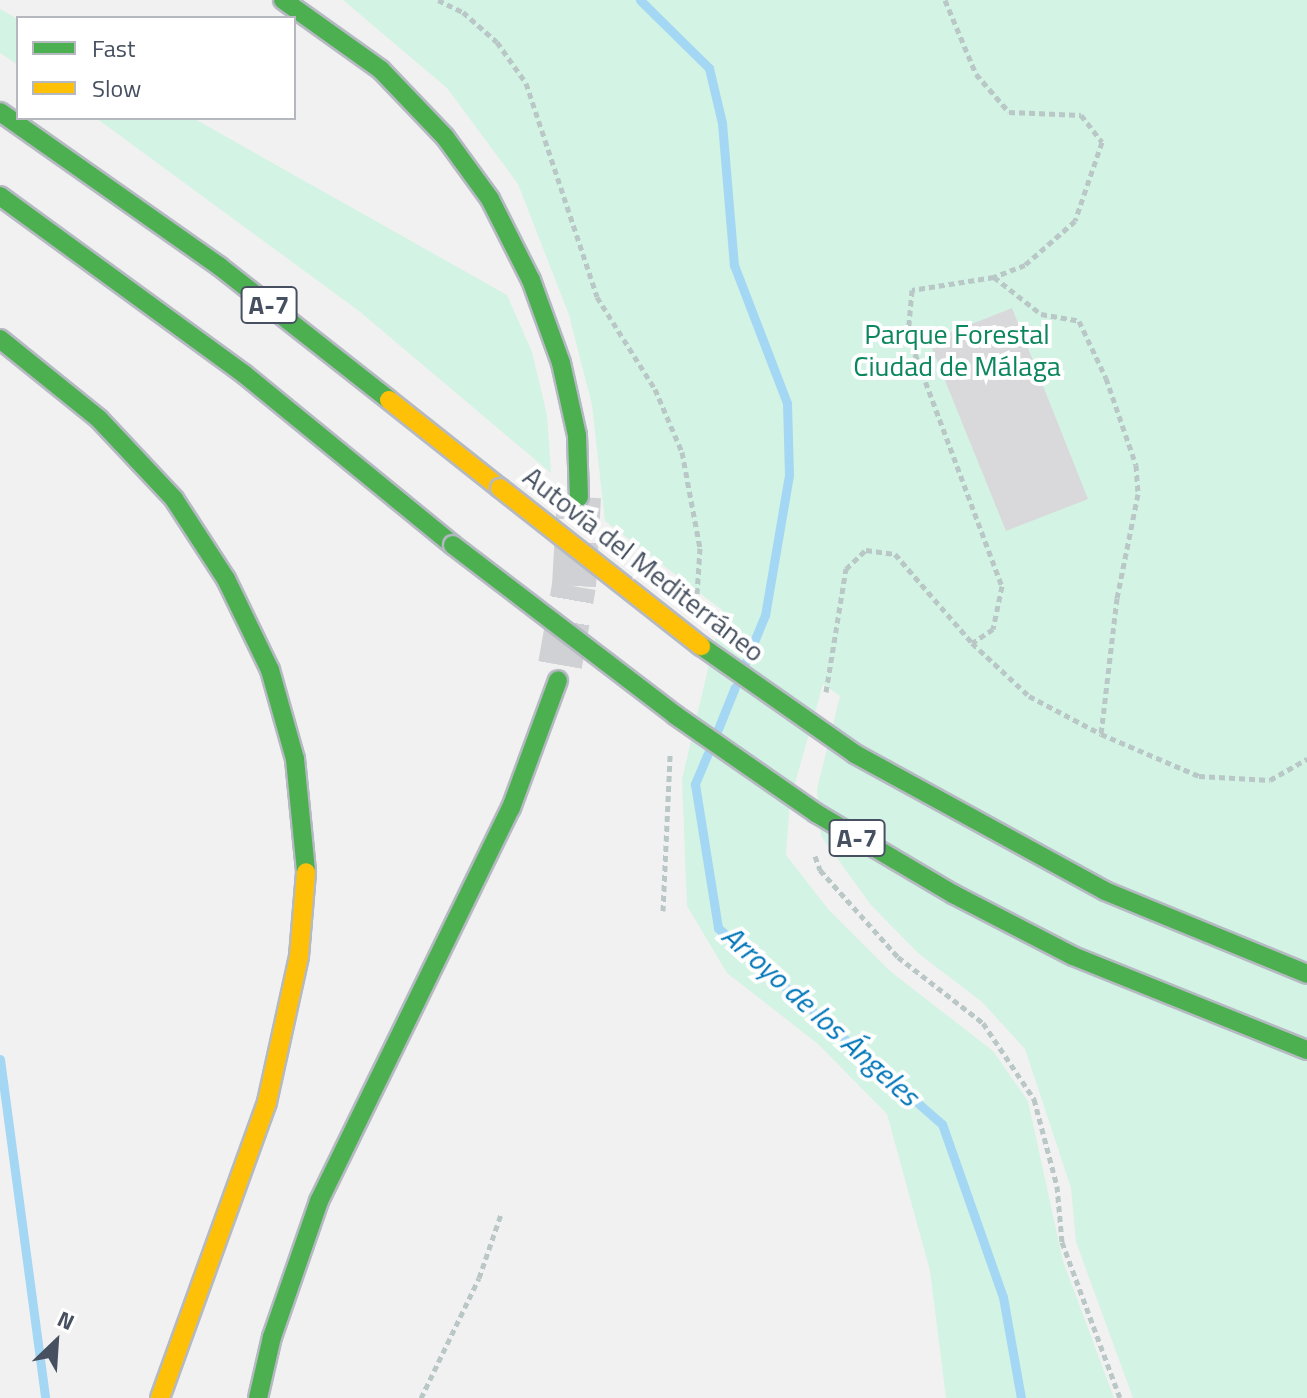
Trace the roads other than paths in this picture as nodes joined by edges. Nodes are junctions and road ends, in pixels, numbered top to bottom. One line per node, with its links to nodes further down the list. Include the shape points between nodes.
1 (283, 0): 5 (highway, via 381,70 445,137 490,199 531,280 561,363 577,435)
2 (0, 112): 7 (highway, Autovía del Mediterráneo / A-7, bridge, via 219,266 727,667 855,754 1105,891)
3 (0, 196): 8 (highway, A-7, bridge, via 244,374 453,545 675,715 816,813 953,894 1073,956)
4 (0, 339): 9 (highway, via 99,419 174,499 226,579 270,670 295,759 306,866 299,956 286,1027 267,1102)
5 (579, 497)
6 (558, 680): 10 (highway, via 511,808 319,1201 272,1337)
7 (1307, 974)
8 (1307, 1050)
9 (160, 1398)
10 (258, 1398)

